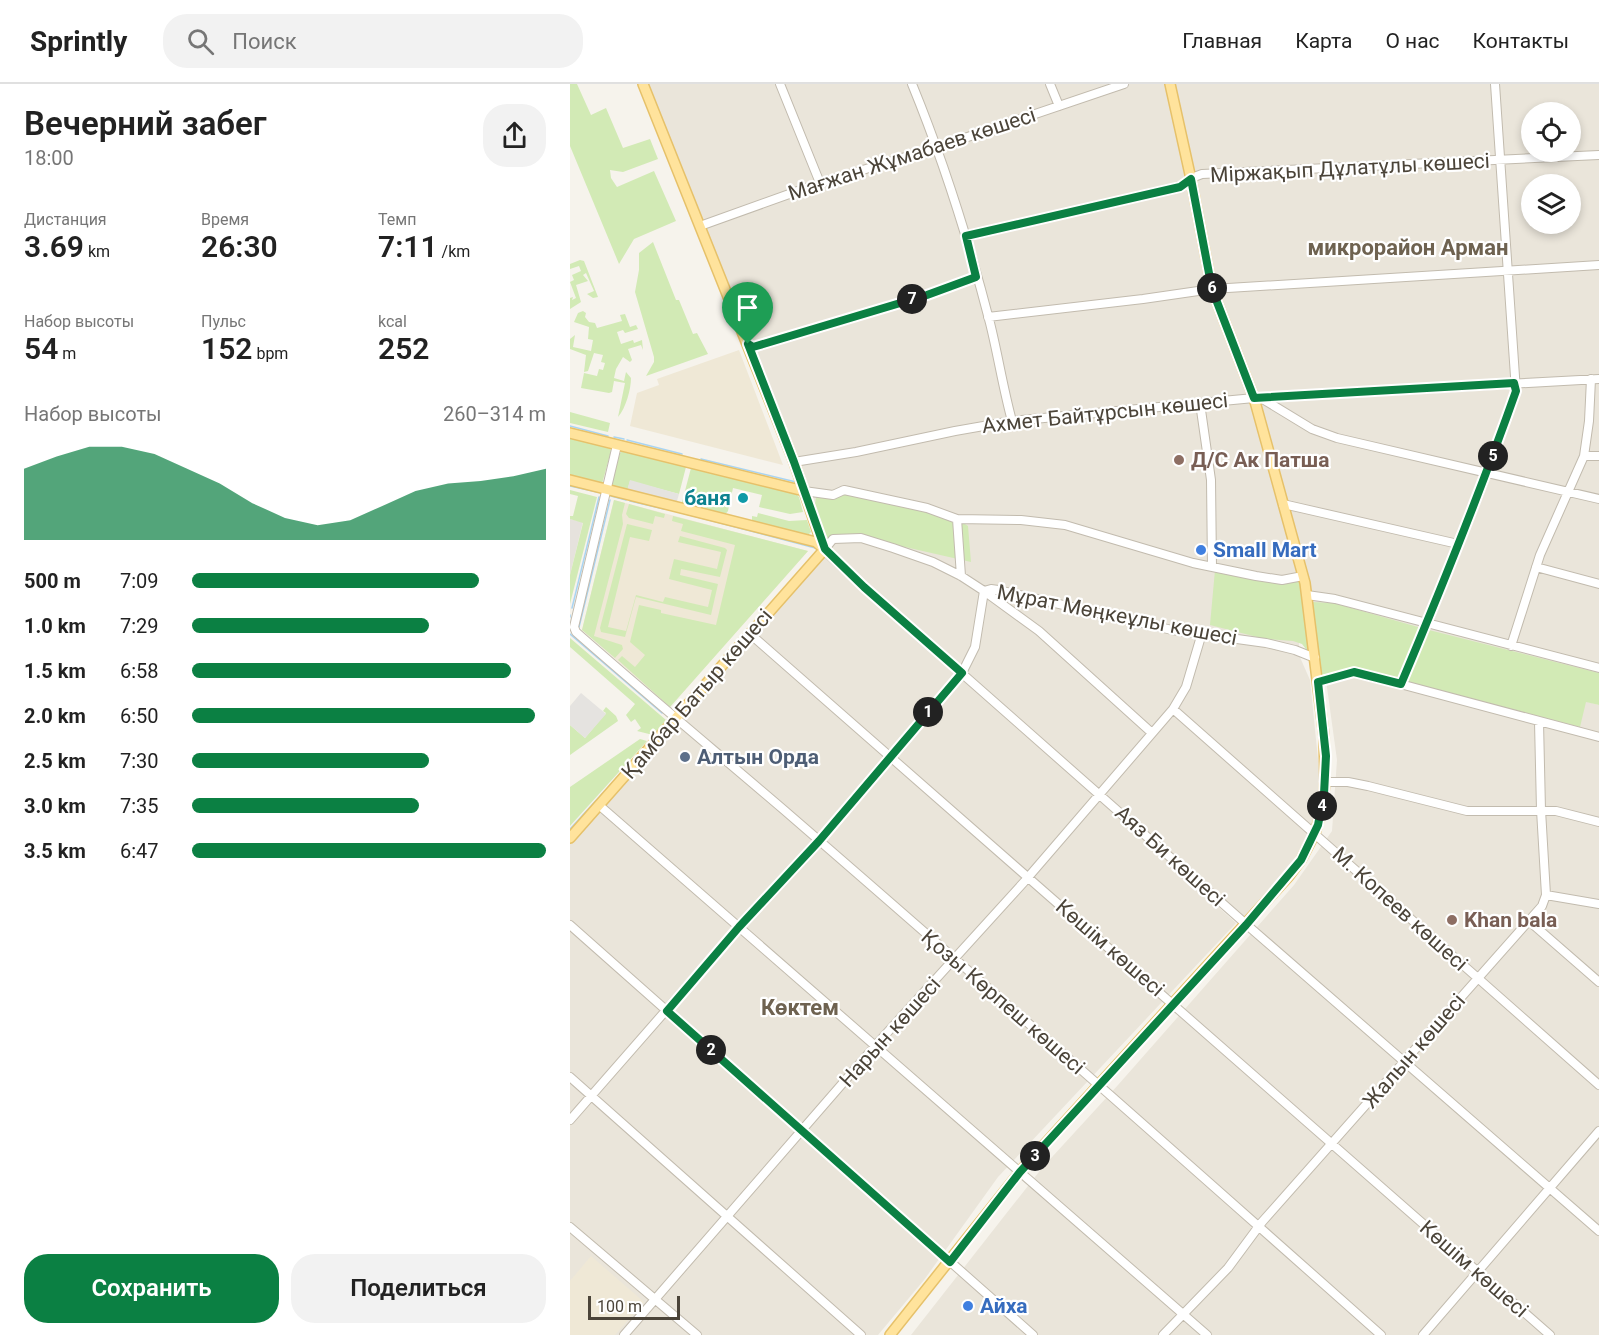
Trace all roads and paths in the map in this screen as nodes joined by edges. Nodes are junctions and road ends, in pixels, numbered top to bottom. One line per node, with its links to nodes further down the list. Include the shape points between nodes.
1 (643, 84): 14 (main road)
2 (780, 84): 13 (street)
3 (912, 84): 9 (street)
4 (1050, 84): 8 (street)
5 (1124, 84): 8 (street, Мағжан Жұмабаев көшесі)
6 (1170, 84): 12 (main road)
7 (1495, 84): 11 (street)
8 (1059, 106): 9 (street, Мағжан Жұмабаев көшесі)
9 (938, 147): 13 (street, Мағжан Жұмабаев көшесі); 15 (street)
10 (1599, 154): 11 (street, Міржақып Дұлатұлы көшесі)
11 (1500, 160): 12 (street, Міржақып Дұлатұлы көшесі, via 1241,171 1202,174); 17 (street)
12 (1191, 179): 15 (street, Міржақып Дұлатұлы көшесі, via 1180,187); 19 (main road)
13 (820, 183): 14 (street, Мағжан Жұмабаев көшесі)
14 (700, 226): 21 (main road)
15 (966, 236): 18 (street)
16 (1599, 265): 17 (street)
17 (1508, 271): 19 (street); 23 (street)
18 (976, 277): 20 (street); 21 (street, via 753,347)
19 (1212, 289): 20 (street); 24 (main road)
20 (988, 317): 26 (street)
21 (748, 344): 31 (main road)
22 (1595, 379): 23 (street, Ахмет Байтұрсын көшесі); 29 (street)
23 (1514, 383): 24 (street, Ахмет Байтұрсын көшесі); 32 (street, via 1516,391)
24 (1257, 398): 25 (street, Ахмет Байтұрсын көшесі); 32 (street, via 1337,438); 38 (main road)
25 (1200, 403): 26 (street, Ахмет Байтұрсын көшесі); 44 (street, via 1211,480)
26 (1012, 421): 31 (street, Ахмет Байтұрсын көшесі)
27 (570, 433): 28 (main road)
28 (612, 443): 34 (street); 35 (main road)
29 (1584, 456): 30 (street); 36 (street)
30 (1599, 456)
31 (794, 462): 35 (main road)
32 (1487, 472): 36 (street); 42 (street)
33 (570, 480): 34 (main road)
34 (606, 489): 41 (main road); 61 (street, Қозы Көрпеш көшесі, via 574,630)
35 (804, 491): 39 (street, via 833,495 844,490 927,508); 40 (main road)
36 (1567, 493): 37 (street); 45 (street)
37 (1599, 499)
38 (1283, 504): 42 (street); 47 (main road)
39 (957, 519): 44 (street, via 1065,525); 46 (street)
40 (819, 534): 41 (main road); 43 (main road)
41 (809, 541): 43 (main road)
42 (1458, 544): 51 (street)
43 (825, 549): 46 (street, Мұрат Мөңкеұлы көшесі, via 833,539 861,538 933,562); 52 (main road, Қамбар Батыр көшесі); 57 (street, Аяз Би көшесі)
44 (1212, 567): 47 (street, via 1282,580)
45 (1536, 567): 48 (street); 54 (street)
46 (961, 576): 49 (street, Мұрат Мөңкеұлы көшесі)
47 (1303, 576): 50 (main road)
48 (1599, 584)
49 (984, 591): 53 (street, Мұрат Мөңкеұлы көшесі, via 998,590 1172,630); 57 (street, via 975,647); 63 (street, via 1039,631)
50 (1307, 596): 51 (street, via 1335,599); 55 (main road)
51 (1427, 624): 54 (street); 59 (street)
52 (749, 633): 61 (main road, Қамбар Батыр көшесі); 65 (street, Көшім көшесі)
53 (1202, 633): 55 (street, Мұрат Мөңкеұлы көшесі, via 1266,643); 60 (street, Нарын көшесі, via 1186,687)
54 (1511, 646): 56 (street)
55 (1315, 658): 58 (main road)
56 (1599, 668)
57 (962, 673): 65 (street); 67 (street, Аяз Би көшесі)
58 (1318, 682): 59 (street, via 1354,672); 66 (main road)
59 (1401, 684): 62 (street)
60 (1173, 709): 63 (street, Нарын көшесі); 71 (street, М. Копеев көшесі)
61 (676, 720): 68 (main road, Қамбар Батыр көшесі); 73 (street, Қозы Көрпеш көшесі)
62 (1539, 722): 64 (street); 69 (street)
63 (1152, 733): 67 (street, Нарын көшесі)
64 (1599, 737)
65 (890, 756): 73 (street); 74 (street, Көшім көшесі)
66 (1325, 782): 69 (street, via 1368,786 1467,811); 71 (main road)
67 (1100, 794): 74 (street, Нарын көшесі); 79 (street, Аяз Би көшесі)
68 (600, 806): 72 (main road, Қамбар Батыр көшесі); 80 (street)
69 (1541, 810): 70 (street); 75 (street)
70 (1599, 822)
71 (1315, 833): 79 (main road, via 1295,868); 82 (street, М. Копеев көшесі)
72 (570, 838)
73 (819, 841): 80 (street); 81 (street, Қозы Көрпеш көшесі)
74 (1029, 877): 81 (street, Нарын көшесі); 84 (street, Көшім көшесі)
75 (1546, 895): 76 (street); 77 (street, Жалын көшесі)
76 (1599, 904)
77 (1529, 921): 82 (street, Жалын көшесі); 83 (street)
78 (570, 925): 85 (street)
79 (1246, 925): 84 (main road); 87 (street, Аяз Би көшесі)
80 (739, 927): 85 (street); 86 (street)
81 (955, 959): 86 (street, Нарын көшесі); 90 (street, Қозы Көрпеш көшесі)
82 (1478, 979): 87 (street, Жалын көшесі); 89 (street, М. Копеев көшесі)
83 (1599, 982)
84 (1174, 1004): 90 (main road); 95 (street, Көшім көшесі)
85 (667, 1011): 91 (street); 93 (street)
86 (875, 1046): 93 (street, Нарын көшесі); 96 (street)
87 (1404, 1061): 95 (street, Жалын көшесі); 97 (street, Аяз Би көшесі)
88 (570, 1077): 91 (street)
89 (1599, 1085)
90 (1100, 1086): 96 (main road); 99 (street, Қозы Көрпеш көшесі)
91 (592, 1096): 92 (street); 98 (street)
92 (570, 1120)
93 (803, 1131): 98 (street, Нарын көшесі); 102 (street)
94 (1599, 1131): 97 (street)
95 (1333, 1144): 99 (street, Жалын көшесі); 103 (street, Көшім көшесі)
96 (1020, 1172): 102 (main road); 105 (street)
97 (1550, 1188): 101 (street, Аяз Би көшесі); 103 (street)
98 (727, 1216): 104 (street, Нарын көшесі); 108 (street)
99 (1258, 1226): 105 (street, Жалын көшесі, via 1228,1268); 113 (street, Қозы Көрпеш көшесі)
100 (570, 1227): 104 (street)
101 (1599, 1231)
102 (950, 1262): 109 (main road); 110 (street)
103 (1477, 1272): 114 (street); 115 (street, Көшім көшесі)
104 (654, 1298): 106 (street, Нарын көшесі); 107 (street)
105 (1182, 1313): 111 (street, Жалын көшесі); 112 (street)
106 (624, 1335)
107 (697, 1335)
108 (861, 1335)
109 (890, 1335)
110 (1033, 1335)
111 (1163, 1335)
112 (1207, 1335)
113 (1381, 1335)
114 (1423, 1335)
115 (1550, 1335)

